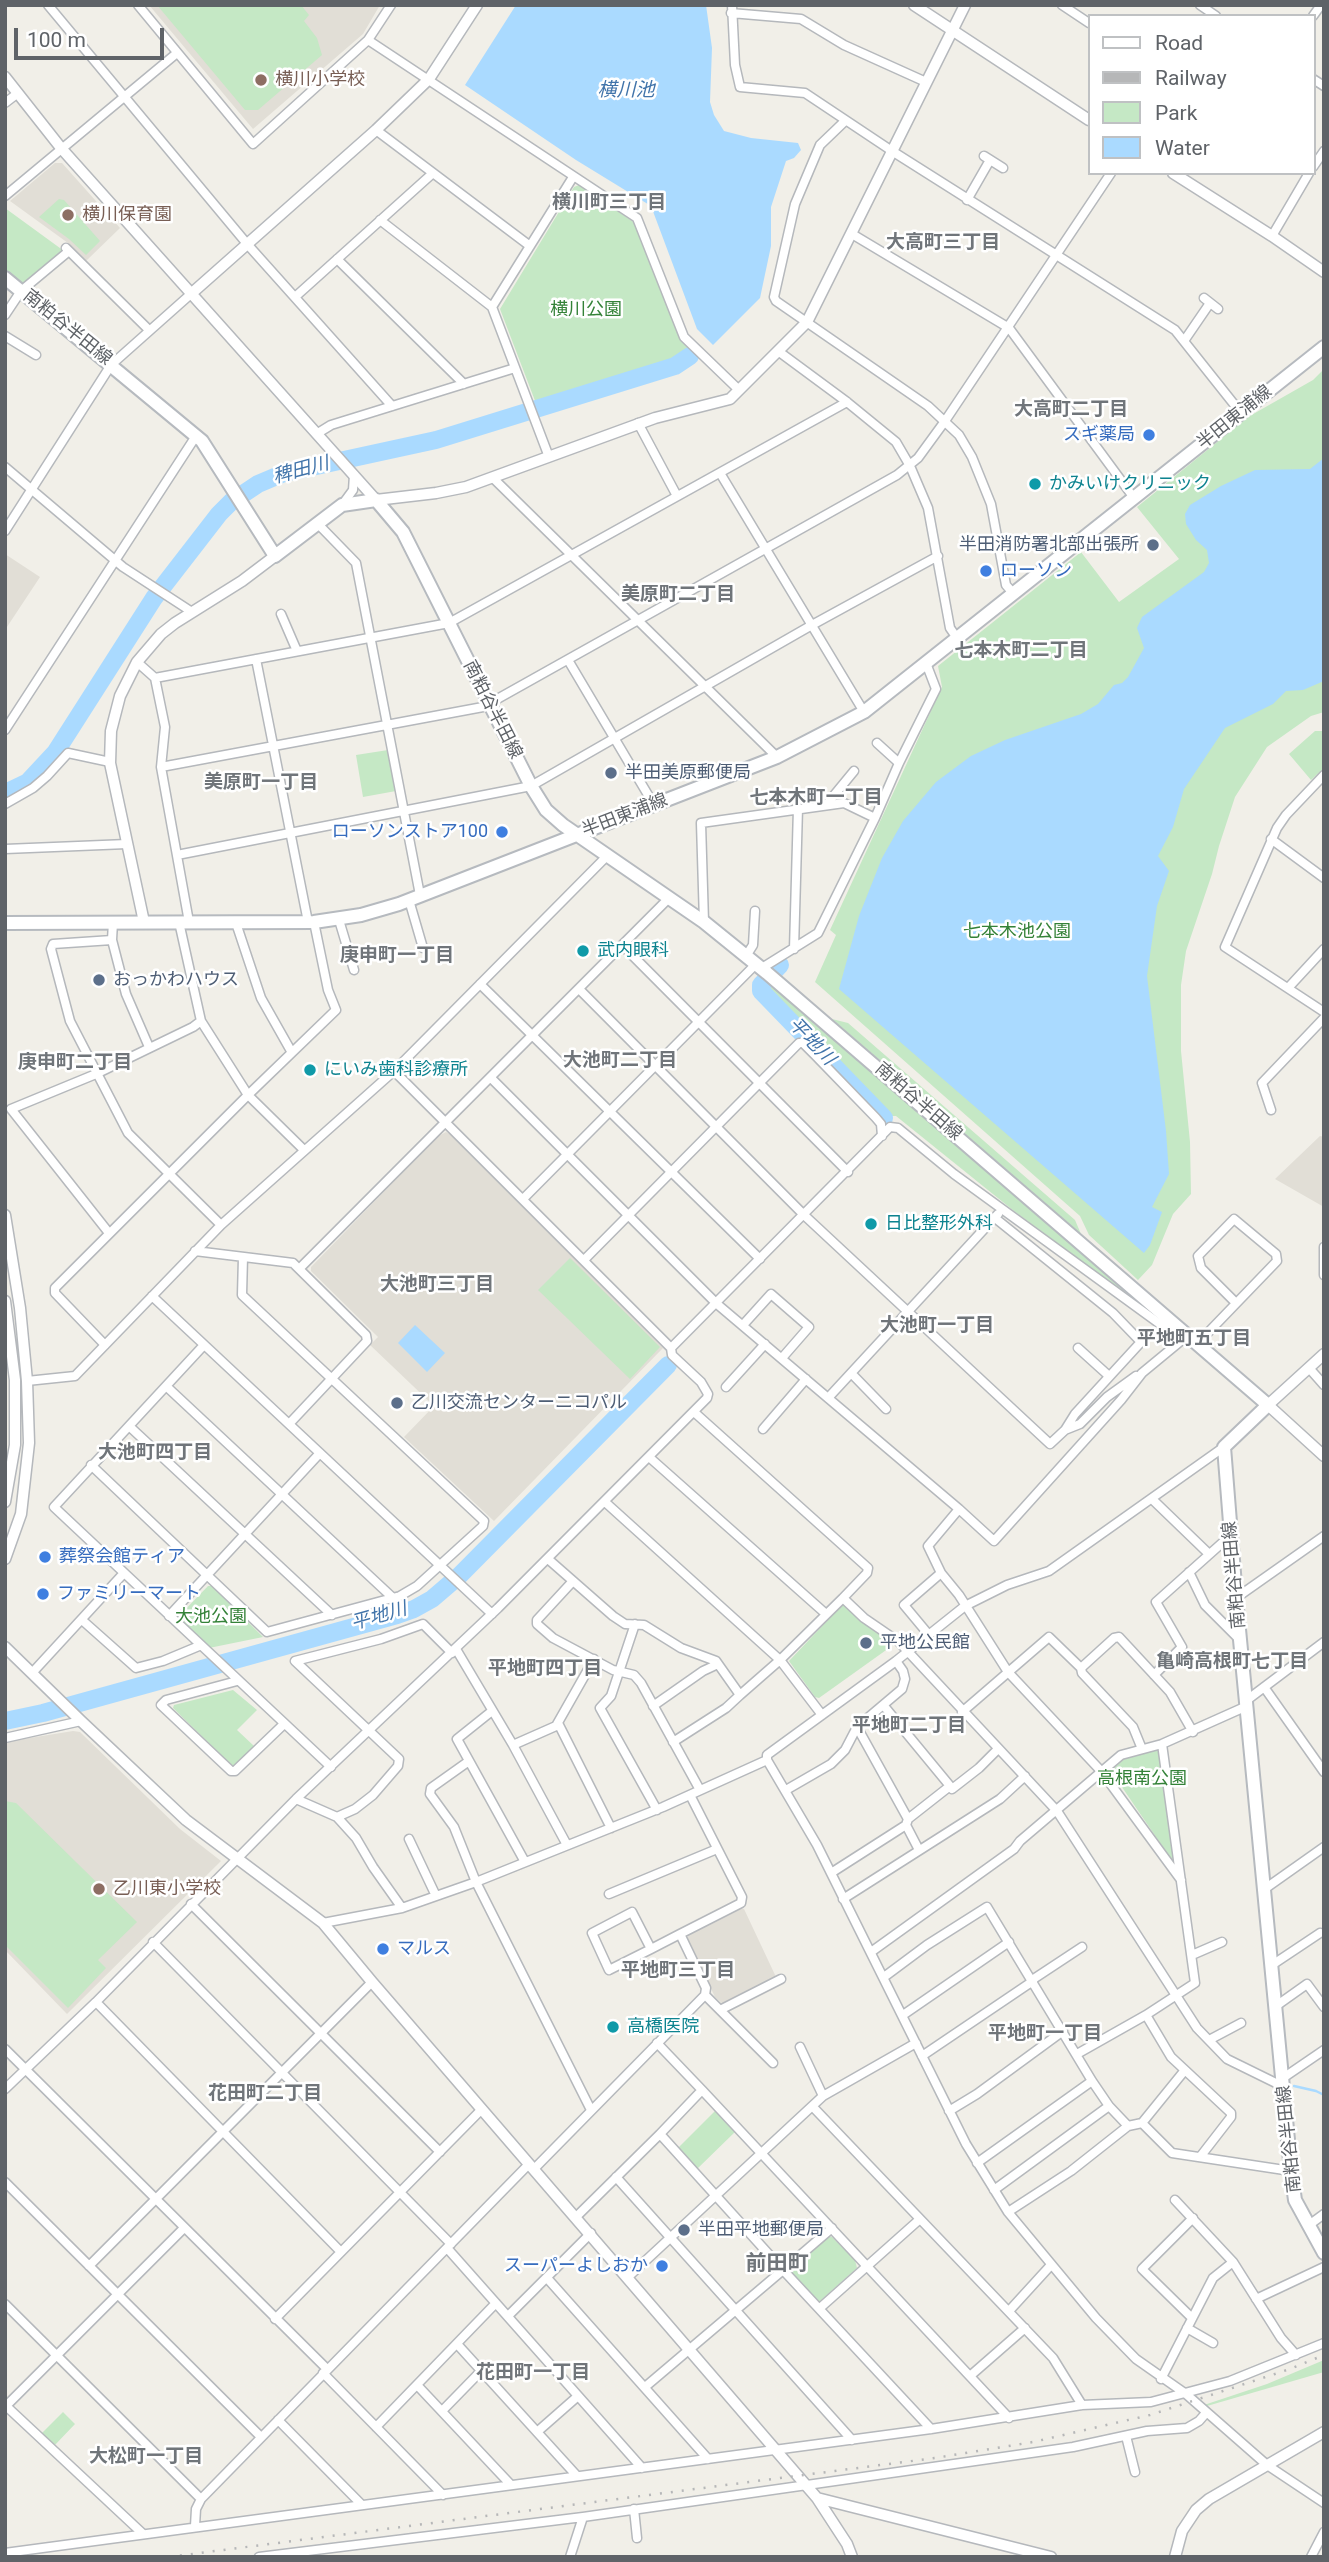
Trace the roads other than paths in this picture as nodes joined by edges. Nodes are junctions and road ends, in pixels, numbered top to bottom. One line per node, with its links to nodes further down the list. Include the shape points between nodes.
1 (48, 5): 19 (street)
2 (138, 5): 14 (street)
3 (391, 5): 13 (street)
4 (477, 5): 16 (street)
5 (914, 5): 12 (street)
6 (965, 5): 12 (street)
7 (1062, 5): 11 (street)
8 (1200, 5): 10 (street)
9 (731, 9): 17 (street, via 800,19 844,45); 22 (street, via 740,87 805,93)
10 (1212, 12)
11 (1088, 22)
12 (953, 30): 17 (street); 21 (street)
13 (368, 40): 14 (street, via 253,144); 16 (street)
14 (177, 53): 19 (street)
15 (5, 77): 18 (street)
16 (429, 79): 23 (street); 31 (street)
17 (926, 82): 25 (street)
18 (18, 93): 20 (street); 24 (street)
19 (124, 97): 24 (street); 37 (street)
20 (5, 103)
21 (1088, 119)
22 (845, 121): 25 (street); 49 (street, via 820,145 795,204 774,297)
23 (376, 130): 27 (street); 37 (street)
24 (61, 148): 32 (street); 44 (street)
25 (892, 151): 33 (street); 35 (street)
26 (1003, 168): 33 (street, via 987,158)
27 (433, 173): 34 (street); 38 (street)
28 (1110, 175): 39 (street)
29 (1176, 175): 36 (street)
30 (1309, 175): 36 (street)
31 (573, 177): 38 (street); 60 (street, via 637,218 684,337)
32 (5, 196)
33 (967, 200): 39 (street)
34 (380, 220): 40 (street); 46 (street)
35 (852, 234): 49 (street); 50 (street)
36 (1272, 236): 41 (street)
37 (247, 246): 44 (street); 45 (street)
38 (530, 246): 46 (street)
39 (1056, 256): 50 (street); 53 (street, via 1175,330)
40 (337, 259): 45 (street); 59 (street)
41 (1324, 272)
42 (5, 278): 43 (main road, 南粕谷半田線)
43 (21, 291): 48 (street); 51 (street, via 68,249); 57 (main road, 南粕谷半田線)
44 (192, 293): 51 (street); 66 (street)
45 (295, 297): 62 (street)
46 (492, 307): 58 (street)
47 (1218, 309): 53 (street, via 1207,300)
48 (5, 315)
49 (807, 322): 55 (street); 64 (street)
50 (1009, 328): 64 (street); 76 (street)
51 (149, 330): 57 (street)
52 (5, 336): 56 (street)
53 (1184, 341): 63 (street)
54 (1324, 347): 63 (main road, 半田東浦線)
55 (778, 351): 60 (street); 61 (street)
56 (36, 355)
57 (111, 365): 67 (main road, 南粕谷半田線); 74 (street)
58 (515, 368): 59 (street); 68 (street)
59 (464, 384): 62 (street)
60 (739, 390): 65 (street, via 715,404)
61 (847, 402): 69 (street, via 892,438); 72 (street)
62 (392, 406): 66 (street)
63 (1241, 413): 76 (main road, 半田東浦線)
64 (945, 421): 69 (street); 86 (street, via 959,435 982,478 1006,585)
65 (638, 423): 68 (street); 75 (street)
66 (318, 433): 71 (street)
67 (196, 436): 83 (main road, 南粕谷半田線); 85 (street)
68 (549, 457): 73 (street)
69 (910, 466): 81 (street); 84 (street, via 928,508)
70 (5, 467): 74 (street)
71 (351, 471): 77 (street); 78 (street, via 353,491)
72 (720, 473): 75 (street); 81 (street)
73 (493, 478): 77 (street, via 436,494); 82 (street)
74 (32, 489): 80 (street); 85 (street)
75 (677, 496): 82 (street)
76 (1134, 498): 86 (main road, 半田東浦線)
77 (376, 500): 78 (main road); 90 (main road, 南粕谷半田線, via 403,532)
78 (342, 505): 79 (main road)
79 (317, 524): 83 (main road); 92 (street, via 356,563)
80 (5, 531)
81 (766, 549): 89 (street); 91 (street)
82 (572, 555): 89 (street); 90 (street)
83 (275, 556): 87 (street)
84 (938, 556): 91 (street); 93 (street, via 950,628)
85 (116, 560): 87 (street); 104 (street)
86 (1013, 593): 93 (main road, 半田東浦線)
87 (192, 612): 97 (street, via 161,634)
88 (281, 614): 94 (street)
89 (640, 620): 96 (street); 100 (street)
90 (449, 623): 92 (street); 101 (main road, 南粕谷半田線)
91 (812, 625): 100 (street); 102 (street)
92 (370, 638): 94 (street); 103 (street)
93 (957, 638): 98 (main road, 半田東浦線)
94 (297, 651): 95 (street)
95 (257, 659): 99 (street); 107 (street)
96 (568, 660): 101 (street); 105 (street)
97 (138, 662): 99 (street); 109 (street, via 115,713)
98 (926, 663): 102 (main road, 半田東浦線); 110 (street, via 936,689)
99 (155, 678): 111 (street, via 164,727)
100 (706, 686): 105 (street); 108 (street)
101 (489, 704): 103 (street); 114 (main road, 南粕谷半田線)
102 (864, 712): 108 (main road, 半田東浦線)
103 (387, 724): 107 (street); 119 (street)
104 (5, 730)
105 (615, 738): 114 (street); 116 (street)
106 (877, 743): 110 (street)
107 (274, 746): 111 (street); 121 (street)
108 (777, 757): 116 (main road, 半田東浦線)
109 (110, 762): 115 (street, via 68,752 33,788); 124 (street)
110 (899, 763): 120 (street)
111 (161, 767): 126 (street)
112 (854, 771): 117 (street)
113 (1324, 775): 123 (street, via 1286,815)
114 (531, 786): 119 (street); 122 (main road, 南粕谷半田線, via 546,810)
115 (5, 804)
116 (654, 805): 122 (main road, 半田東浦線)
117 (826, 805): 118 (street); 120 (street, via 844,803)
118 (798, 808): 137 (street, via 701,823); 143 (street)
119 (403, 811): 121 (street); 129 (street)
120 (875, 818): 143 (street, via 818,933)
121 (290, 832): 126 (street); 136 (street)
122 (578, 834): 127 (main road, 南粕谷半田線); 129 (main road, 半田東浦線)
123 (1272, 839): 128 (street); 148 (street, via 1225,947)
124 (127, 844): 125 (street); 134 (street)
125 (5, 849)
126 (177, 855): 135 (street)
127 (607, 856): 130 (main road, 南粕谷半田線); 147 (street)
128 (1324, 878)
129 (415, 897): 132 (main road, 半田東浦線); 142 (street)
130 (669, 898): 137 (main road, 南粕谷半田線); 141 (street)
131 (755, 911): 145 (street, via 753,945)
132 (339, 920): 136 (main road, 半田東浦線); 146 (street)
133 (113, 922): 134 (main road, 半田東浦線); 138 (main road, 半田東浦線); 140 (street)
134 (144, 922): 135 (main road, 半田東浦線)
135 (184, 922): 139 (main road, 半田東浦線); 152 (street)
136 (311, 922): 139 (main road, 半田東浦線); 156 (street, via 336,1010)
137 (704, 922): 145 (main road, 南粕谷半田線)
138 (5, 923)
139 (236, 923): 156 (street, via 261,998)
140 (112, 940): 155 (street, via 126,994); 159 (street, via 53,944 51,949 69,1021)
141 (623, 946): 149 (street); 153 (street)
142 (423, 948)
143 (794, 949): 145 (street)
144 (1324, 949): 148 (street)
145 (761, 968): 153 (street); 194 (main road, 南粕谷半田線)
146 (354, 970)
147 (480, 984): 154 (street); 158 (street)
148 (1288, 988): 150 (street)
149 (579, 989): 154 (street); 157 (street)
150 (1324, 1013)
151 (1324, 1018): 163 (street, via 1262,1083)
152 (201, 1021): 155 (street); 162 (street)
153 (699, 1021): 157 (street); 161 (street)
154 (533, 1035): 160 (street); 164 (street)
155 (149, 1047): 159 (street)
156 (291, 1051): 162 (street)
157 (655, 1066): 164 (street); 166 (street)
158 (394, 1071): 165 (street); 168 (street)
159 (96, 1074): 172 (street, via 128,1133); 180 (street, via 11,1109)
160 (491, 1078): 165 (street); 169 (street)
161 (761, 1083): 166 (street); 167 (street, via 803,1044 876,1118); 170 (street)
162 (247, 1095): 168 (street); 172 (street)
163 (1270, 1110)
164 (609, 1111): 169 (street); 171 (street)
165 (446, 1123): 173 (street); 186 (street)
166 (717, 1127): 171 (street); 177 (street)
167 (882, 1136): 170 (street); 174 (street, via 894,1128)
168 (304, 1150): 179 (street)
169 (567, 1154): 173 (street); 175 (street)
170 (848, 1171): 177 (street)
171 (672, 1172): 175 (street); 184 (street)
172 (170, 1174): 179 (street); 180 (street)
173 (523, 1199): 185 (street)
174 (1002, 1210): 178 (street); 194 (street)
175 (628, 1214): 185 (street); 191 (street)
176 (5, 1215): 209 (street)
177 (804, 1215): 184 (street); 192 (street)
178 (995, 1218): 192 (street); 205 (street, via 1114,1313 1141,1342)
179 (220, 1225): 182 (street)
180 (108, 1233): 195 (street, via 55,1288)
181 (1324, 1247): 187 (street)
182 (195, 1251): 183 (street); 188 (street)
183 (243, 1257): 186 (street, via 293,1263); 206 (street, via 242,1295)
184 (760, 1259): 191 (street)
185 (584, 1260): 198 (street)
186 (300, 1268): 206 (street, via 366,1335 367,1341)
187 (1324, 1275)
188 (152, 1296): 195 (street); 196 (street)
189 (5, 1301): 208 (street)
190 (1236, 1303): 190 (street, via 1277,1261 1276,1254 1234,1219 1198,1256 1200,1268); 194 (street)
191 (717, 1304): 193 (street); 198 (street)
192 (907, 1311): 203 (street); 220 (street, via 1050,1444)
193 (743, 1325): 197 (street); 201 (street, via 771,1294 809,1327)
194 (1190, 1342): 204 (street); 214 (main road, 南粕谷半田線)
195 (105, 1345): 209 (street, via 75,1376)
196 (204, 1345): 211 (street); 217 (street)
197 (765, 1345): 201 (street); 212 (street)
198 (671, 1348): 216 (street, via 672,1355 708,1394)
199 (1078, 1348): 205 (street)
200 (1324, 1354): 202 (street)
201 (782, 1359): 207 (street)
202 (1309, 1368): 210 (street); 214 (street)
203 (851, 1373): 213 (street); 215 (street)
204 (1142, 1373): 220 (street, via 1107,1396 1080,1424); 230 (street, via 993,1541)
205 (1109, 1376): 220 (street)
206 (331, 1378): 217 (street); 237 (street, via 484,1521)
207 (806, 1379): 213 (street); 219 (street)
208 (10, 1381): 228 (street, via 15,1444)
209 (27, 1381): 235 (street, via 26,1489)
210 (1324, 1385)
211 (166, 1386): 218 (street); 226 (street)
212 (726, 1387)
213 (828, 1398): 230 (street)
214 (1268, 1405): 221 (main road); 223 (street)
215 (886, 1409)
216 (694, 1412): 224 (street); 244 (street, via 868,1568)
217 (289, 1424): 222 (street)
218 (129, 1426): 225 (street); 231 (street)
219 (763, 1429)
220 (1065, 1430)
221 (1224, 1447): 227 (street); 232 (main road, 南粕谷半田線)
222 (320, 1453): 226 (street); 237 (street)
223 (1324, 1456)
224 (649, 1457): 229 (street); 248 (street)
225 (91, 1465): 239 (street, via 54,1507); 241 (street)
226 (282, 1495): 231 (street); 243 (street)
227 (1152, 1499): 234 (street); 246 (street, via 1049,1571)
228 (5, 1502)
229 (605, 1502): 236 (street); 261 (street)
230 (959, 1509): 240 (street, via 928,1546)
231 (246, 1535): 241 (street); 249 (street)
232 (1231, 1535): 234 (street); 245 (main road, 南粕谷半田線)
233 (1324, 1536): 245 (street)
234 (1209, 1554): 238 (street)
235 (5, 1559)
236 (548, 1559): 242 (street); 247 (street)
237 (443, 1567): 243 (street); 247 (street)
238 (1189, 1572): 254 (street, via 1205,1605); 268 (street, via 1156,1602 1182,1647)
239 (124, 1573): 250 (street); 251 (street)
240 (941, 1573): 246 (street); 253 (street, via 904,1605)
241 (209, 1575): 249 (street, via 267,1633); 250 (street)
242 (573, 1581): 252 (street, via 613,1616); 260 (street, via 537,1623 552,1638)
243 (393, 1598): 249 (street)
244 (843, 1598): 248 (street); 259 (street)
245 (1236, 1598): 254 (main road, 南粕谷半田線)
246 (965, 1606): 253 (street); 266 (street)
247 (492, 1614): 258 (street)
248 (826, 1614): 261 (street)
249 (332, 1615)
250 (169, 1616): 256 (street)
251 (82, 1620): 256 (street, via 136,1668); 267 (street)
252 (635, 1624): 263 (street); 265 (street)
253 (929, 1635): 259 (street)
254 (1241, 1641): 272 (main road, 南粕谷半田線)
255 (1324, 1642): 270 (street)
256 (200, 1646): 269 (street)
257 (5, 1647): 267 (street)
258 (454, 1651): 275 (street); 282 (street); 282 (street, via 423,1624 295,1661)
259 (908, 1653): 262 (street); 276 (street)
260 (594, 1659): 265 (street); 279 (street)
261 (780, 1660): 271 (street); 277 (street)
262 (897, 1661): 274 (street, via 905,1679 899,1693); 277 (street)
263 (718, 1664): 271 (street); 273 (street)
264 (1081, 1668): 266 (street, via 1049,1637); 268 (street, via 1119,1637); 289 (street, via 1133,1727)
265 (618, 1671): 273 (street, via 634,1675); 301 (street, via 611,1696 600,1708)
266 (1008, 1672): 276 (street); 293 (street)
267 (32, 1673): 278 (street)
268 (1154, 1675): 283 (street, via 1170,1692)
269 (237, 1681): 280 (street); 280 (street, via 161,1705 231,1771)
270 (1264, 1687): 272 (street); 294 (street)
271 (740, 1695): 285 (street)
272 (1247, 1703): 283 (street); 316 (main road, 南粕谷半田線)
273 (653, 1706): 285 (street)
274 (884, 1706): 281 (street); 296 (street)
275 (492, 1711): 287 (street); 291 (street, via 457,1739)
276 (962, 1712): 288 (street)
277 (822, 1715): 290 (street, via 767,1755)
278 (81, 1721): 284 (street); 311 (street, via 165,1801)
279 (558, 1723): 287 (street); 305 (street)
280 (284, 1724): 292 (street)
281 (857, 1727): 298 (street, via 831,1764); 304 (street)
282 (369, 1731): 292 (street); 303 (street, via 399,1759 398,1766 373,1795)
283 (1193, 1732): 286 (street)
284 (5, 1738)
285 (674, 1742): 297 (street)
286 (1162, 1744): 289 (street); 314 (street)
287 (513, 1745): 307 (street)
288 (998, 1749): 295 (street); 296 (street, via 952,1789)
289 (1142, 1749): 293 (street, via 1121,1755)
290 (767, 1760): 297 (street); 298 (street)
291 (469, 1761): 312 (street); 315 (street, via 429,1791 454,1827)
292 (331, 1767): 300 (street)
293 (1101, 1771): 302 (street); 314 (street)
294 (1324, 1772)
295 (1026, 1776): 302 (street); 310 (street, via 1000,1799)
296 (950, 1786): 304 (street)
297 (701, 1790): 299 (street)
298 (786, 1790): 313 (street)
299 (690, 1795): 301 (street); 309 (street)
300 (296, 1800): 303 (street); 311 (street)
301 (657, 1810): 305 (street)
302 (1057, 1811): 330 (street, via 1014,1849); 338 (street)
303 (337, 1817): 321 (street)
304 (907, 1822): 310 (street); 313 (street)
305 (611, 1828): 307 (street)
306 (409, 1839): 318 (street)
307 (568, 1845): 312 (street)
308 (1324, 1847): 316 (street)
309 (717, 1849): 317 (street); 324 (street, via 742,1900)
310 (919, 1850): 319 (street)
311 (236, 1859): 320 (street); 322 (street)
312 (525, 1862): 315 (street)
313 (831, 1873): 319 (street)
314 (1181, 1880): 331 (street)
315 (476, 1882): 318 (street); 368 (street)
316 (1266, 1888): 332 (main road, 南粕谷半田線)
317 (609, 1894)
318 (436, 1896): 321 (street)
319 (843, 1899): 330 (street)
320 (191, 1904): 325 (street); 347 (street)
321 (402, 1908): 322 (street)
322 (323, 1923): 336 (street)
323 (1320, 1933): 332 (street)
324 (680, 1934): 329 (street); 337 (street, via 706,1988)
325 (153, 1942): 339 (street); 359 (street)
326 (1009, 1942): 333 (street, via 988,1907); 335 (street); 343 (street)
327 (1222, 1942): 331 (street)
328 (1082, 1947): 335 (street)
329 (651, 1949): 329 (street, via 609,1970 592,1933 632,1912)
330 (871, 1952): 333 (street)
331 (1192, 1955): 338 (street, via 1195,1983)
332 (1272, 1965): 340 (main road, 南粕谷半田線)
333 (884, 1977): 343 (street)
334 (780, 1979): 342 (street)
335 (1032, 1980): 346 (street); 355 (street)
336 (372, 1982): 347 (street); 367 (street)
337 (705, 1995): 342 (street); 349 (street)
338 (1176, 1995): 344 (street); 348 (street)
339 (96, 2002): 357 (street); 372 (street)
340 (1276, 2006): 341 (street, via 1307,1984); 361 (main road, 南粕谷半田線)
341 (1324, 2007)
342 (720, 2010): 356 (street)
343 (903, 2015): 350 (street)
344 (1146, 2015): 354 (street); 358 (street, via 1171,2057)
345 (1241, 2023): 348 (street)
346 (1063, 2031): 354 (street); 369 (street)
347 (321, 2034): 359 (street); 374 (street)
348 (1209, 2040): 361 (street, via 1227,2059)
349 (657, 2043): 363 (street); 368 (street)
350 (916, 2043): 355 (street); 364 (street)
351 (800, 2047): 364 (street)
352 (5, 2049): 357 (street)
353 (1323, 2053): 361 (street)
354 (1077, 2054): 360 (street)
355 (922, 2056): 369 (street)
356 (773, 2063)
357 (25, 2069): 362 (street); 385 (street)
358 (1185, 2070): 370 (street); 376 (street, via 1231,2113)
359 (281, 2073): 372 (street); 383 (street)
360 (1092, 2081): 365 (street); 377 (street)
361 (1283, 2083): 379 (main road, 南粕谷半田線)
362 (5, 2090)
363 (702, 2090): 373 (street); 375 (street)
364 (823, 2096): 366 (street)
365 (1110, 2106): 371 (street); 382 (street)
366 (813, 2107): 375 (street); 391 (street)
367 (482, 2109): 374 (street); 378 (street)
368 (591, 2110): 378 (street)
369 (949, 2110): 377 (street)
370 (1142, 2123): 371 (street); 376 (street, via 1172,2152)
371 (1128, 2126): 387 (street)
372 (223, 2131): 385 (street); 398 (street)
373 (660, 2134): 380 (street); 384 (street)
374 (440, 2152): 383 (street)
375 (762, 2155): 384 (street); 394 (street)
376 (1200, 2157): 379 (street)
377 (977, 2163): 382 (street)
378 (531, 2167): 389 (street); 397 (street)
379 (1292, 2171): 392 (main road, 南粕谷半田線, via 1295,2200)
380 (616, 2177): 389 (street); 396 (street)
381 (5, 2182): 402 (street)
382 (994, 2190): 387 (street)
383 (400, 2192): 397 (street); 398 (street)
384 (717, 2196): 396 (street); 405 (street)
385 (156, 2199): 393 (street); 402 (street)
386 (1175, 2200): 390 (street)
387 (1008, 2212): 401 (street)
388 (1324, 2214): 392 (street)
389 (576, 2217): 395 (street)
390 (1194, 2218): 400 (street); 416 (street, via 1142,2269)
391 (920, 2219): 403 (street); 414 (street)
392 (1309, 2225): 399 (main road, 南粕谷半田線)
393 (184, 2228): 408 (street); 417 (street)
394 (832, 2228): 403 (street); 405 (street)
395 (591, 2233): 406 (street); 407 (street)
396 (671, 2239): 406 (street); 413 (street)
397 (449, 2246): 410 (street); 426 (street)
398 (341, 2252): 417 (street)
399 (1324, 2253)
400 (1233, 2262): 409 (street); 416 (street, via 1213,2278)
401 (1051, 2265): 414 (street); 429 (street, via 1116,2340)
402 (89, 2266): 408 (street)
403 (867, 2266): 412 (street); 428 (street)
404 (1324, 2267): 409 (street)
405 (783, 2270): 412 (street); 413 (street)
406 (628, 2277): 423 (street)
407 (547, 2278): 415 (street); 431 (street)
408 (117, 2295): 424 (street); 445 (street)
409 (1256, 2300): 425 (street)
410 (496, 2303): 415 (street); 422 (street)
411 (5, 2304): 424 (street)
412 (820, 2308): 441 (street)
413 (735, 2311): 423 (street); 446 (street)
414 (1009, 2311): 418 (street)
415 (508, 2316): 433 (street)
416 (1192, 2318): 419 (street)
417 (275, 2319): 426 (street)
418 (1025, 2328): 428 (street); 434 (street, via 1053,2358)
419 (1187, 2328): 420 (street); 429 (street)
420 (1213, 2343)
421 (1324, 2343): 425 (street)
422 (457, 2344): 427 (street); 430 (street)
423 (690, 2350): 431 (street); 447 (street)
424 (57, 2355): 435 (street); 457 (street)
425 (1296, 2355): 432 (street)
426 (325, 2371): 439 (street); 440 (street)
427 (481, 2371): 436 (street); 442 (street)
428 (970, 2376): 438 (street)
429 (1161, 2379): 432 (street)
430 (417, 2385): 436 (street); 440 (street)
431 (645, 2387): 448 (street)
432 (1186, 2394): 434 (street, via 1135,2404); 437 (street)
433 (578, 2396): 442 (street); 450 (street)
434 (1082, 2405): 438 (street)
435 (6, 2406): 464 (street)
436 (442, 2410): 453 (street)
437 (1206, 2413): 444 (street, via 1187,2428); 449 (street)
438 (1009, 2418): 441 (street)
439 (278, 2420): 445 (street); 459 (street)
440 (376, 2427): 455 (street)
441 (931, 2430): 446 (street)
442 (537, 2431): 452 (street)
443 (1324, 2432): 449 (street)
444 (1126, 2436): 451 (street); 454 (street)
445 (261, 2437): 457 (street)
446 (852, 2440): 447 (street)
447 (777, 2451): 448 (street); 454 (street)
448 (708, 2459): 450 (street)
449 (1267, 2465): 458 (street); 471 (street, via 1196,2510 1182,2531)
450 (642, 2468): 452 (street)
451 (1135, 2472)
452 (577, 2476): 453 (street)
453 (511, 2485): 455 (street)
454 (806, 2485): 456 (street); 460 (street)
455 (443, 2495): 459 (street)
456 (817, 2498): 469 (street); 470 (street)
457 (201, 2499): 462 (street)
458 (1324, 2502)
459 (362, 2505): 462 (street)
460 (634, 2510): 461 (street); 465 (street)
461 (583, 2517): 467 (street); 468 (street)
462 (195, 2526): 464 (street)
463 (1324, 2532): 472 (street)
464 (142, 2533): 466 (street)
465 (637, 2538)
466 (5, 2553)
467 (259, 2557)
468 (570, 2557)
469 (852, 2557)
470 (1051, 2557)
471 (1175, 2557)
472 (1311, 2557)

